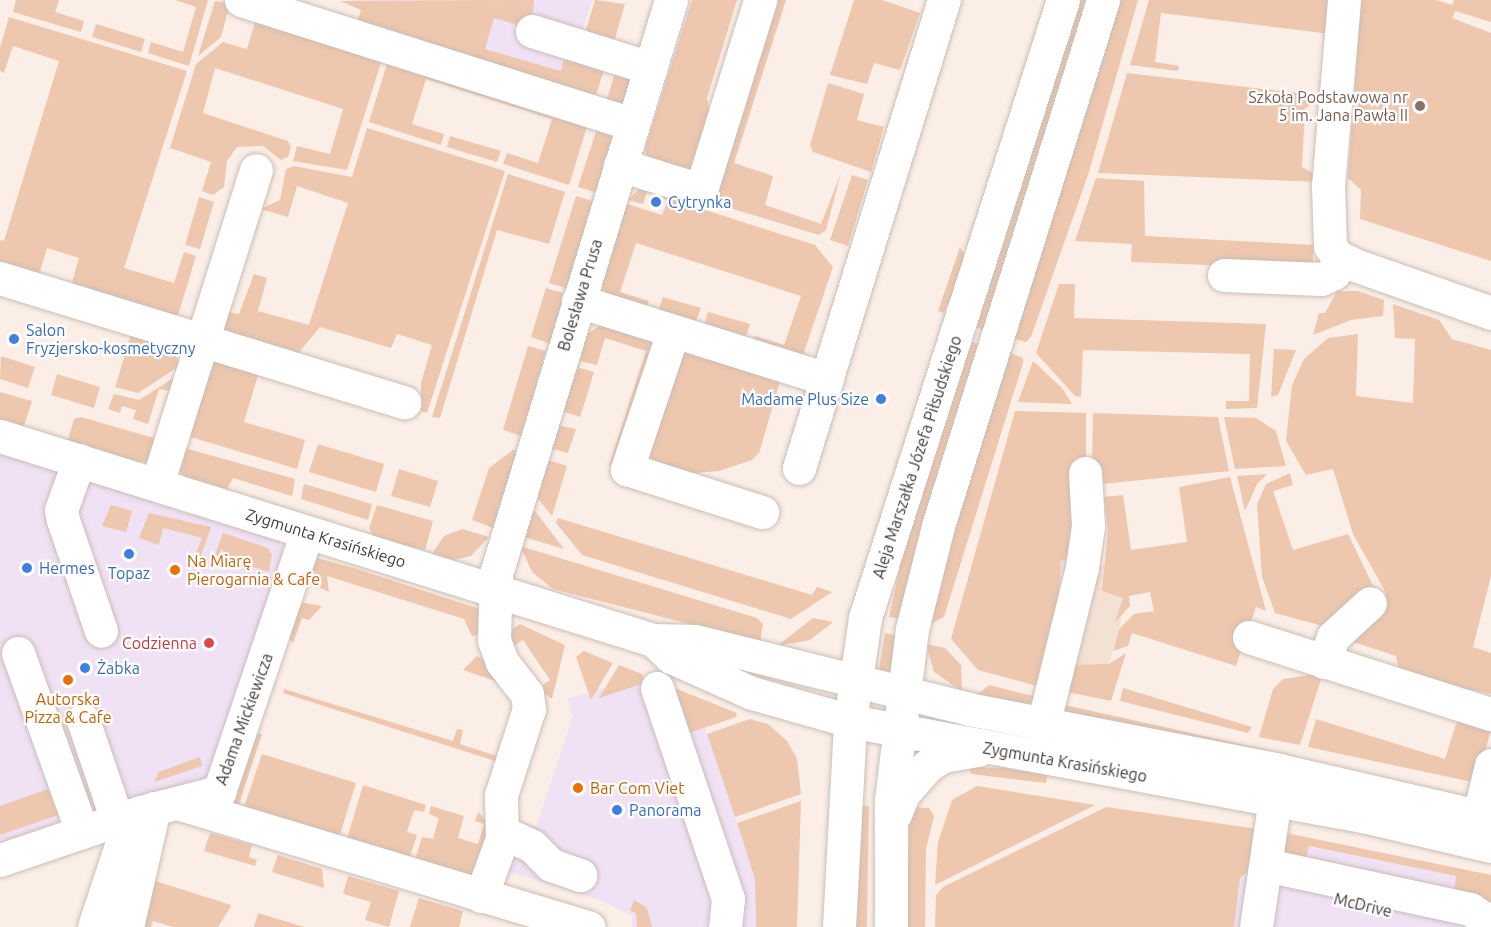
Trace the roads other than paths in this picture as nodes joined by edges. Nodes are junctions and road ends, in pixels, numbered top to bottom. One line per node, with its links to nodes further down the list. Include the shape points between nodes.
1 (242, 0): 8 (street)
2 (671, 0): 10 (street, Bolesława Prusa)
3 (760, 0): 12 (street, via 700,190)
4 (944, 0): 21 (street)
5 (1063, 0): 37 (street, Aleja Marszałka Józefa Piłsudskiego, via 912,462 865,618)
6 (1103, 0): 39 (street, via 938,526)
7 (1344, 0): 14 (street, via 1327,226 1333,252)
8 (331, 13): 11 (street)
9 (532, 31): 10 (street)
10 (650, 68): 11 (street, Bolesława Prusa)
11 (633, 124): 12 (street, Bolesława Prusa)
12 (620, 165): 17 (street, Bolesława Prusa)
13 (256, 170): 20 (street)
14 (1342, 259): 15 (street, via 1334,273 1321,279); 18 (street)
15 (1224, 276)
16 (0, 278): 20 (street)
17 (578, 300): 19 (street); 30 (street, Bolesława Prusa, via 504,537)
18 (1491, 313)
19 (673, 332): 21 (street); 28 (street, via 627,470)
20 (203, 341): 22 (street); 27 (street)
21 (827, 379): 25 (street)
22 (404, 402)
23 (0, 435): 24 (street, Zygmunta Krasińskiego)
24 (79, 460): 27 (street, Zygmunta Krasińskiego); 32 (street, via 61,510)
25 (799, 468)
26 (1085, 473): 43 (street, via 1088,526 1082,567)
27 (157, 484): 29 (street, Zygmunta Krasińskiego)
28 (762, 512)
29 (307, 532): 30 (street, Zygmunta Krasińskiego); 48 (street, Adama Mickiewicza)
30 (496, 591): 34 (street, Zygmunta Krasińskiego); 53 (street, Bolesława Prusa, via 497,651 521,683 529,709 501,795)
31 (1370, 603): 36 (street, via 1333,637)
32 (98, 625)
33 (1249, 637): 36 (street)
34 (653, 640): 37 (street, Zygmunta Krasińskiego, via 695,641); 42 (street, Zygmunta Krasińskiego, via 671,657 752,693)
35 (18, 653): 52 (street)
36 (1324, 662): 40 (street)
37 (855, 682): 39 (street, Zygmunta Krasińskiego); 42 (street, Aleja Marszałka Józefa Piłsudskiego)
38 (657, 687): 63 (street, via 728,899)
39 (902, 693): 43 (street, Zygmunta Krasińskiego); 44 (street)
40 (1491, 714)
41 (83, 720): 49 (street)
42 (850, 721): 44 (street, Zygmunta Krasińskiego); 64 (street, Aleja Marszałka Józefa Piłsudskiego)
43 (1043, 725): 47 (street, Zygmunta Krasińskiego)
44 (897, 729): 45 (street, Zygmunta Krasińskiego); 51 (street)
45 (989, 749): 47 (street, Zygmunta Krasińskiego); 51 (street, via 944,756 927,766 903,794)
46 (1491, 765): 50 (street)
47 (1277, 785): 50 (street, Zygmunta Krasińskiego); 55 (street)
48 (221, 803): 49 (street, Adama Mickiewicza); 57 (street)
49 (144, 811): 52 (street, Adama Mickiewicza); 60 (street); 61 (street)
50 (1483, 830)
51 (891, 831): 65 (street)
52 (82, 832): 54 (street, Adama Mickiewicza)
53 (502, 832): 56 (street, via 532,846 551,865); 57 (street, Bolesława Prusa)
54 (0, 860)
55 (1277, 868): 58 (street, via 1470,909); 59 (street, McDrive, via 1330,898); 66 (street)
56 (580, 875)
57 (482, 896): 62 (street)
58 (1491, 923)
59 (1454, 925)
60 (94, 927)
61 (128, 927)
62 (589, 927)
63 (724, 927)
64 (839, 927)
65 (891, 927)
66 (1256, 927)

